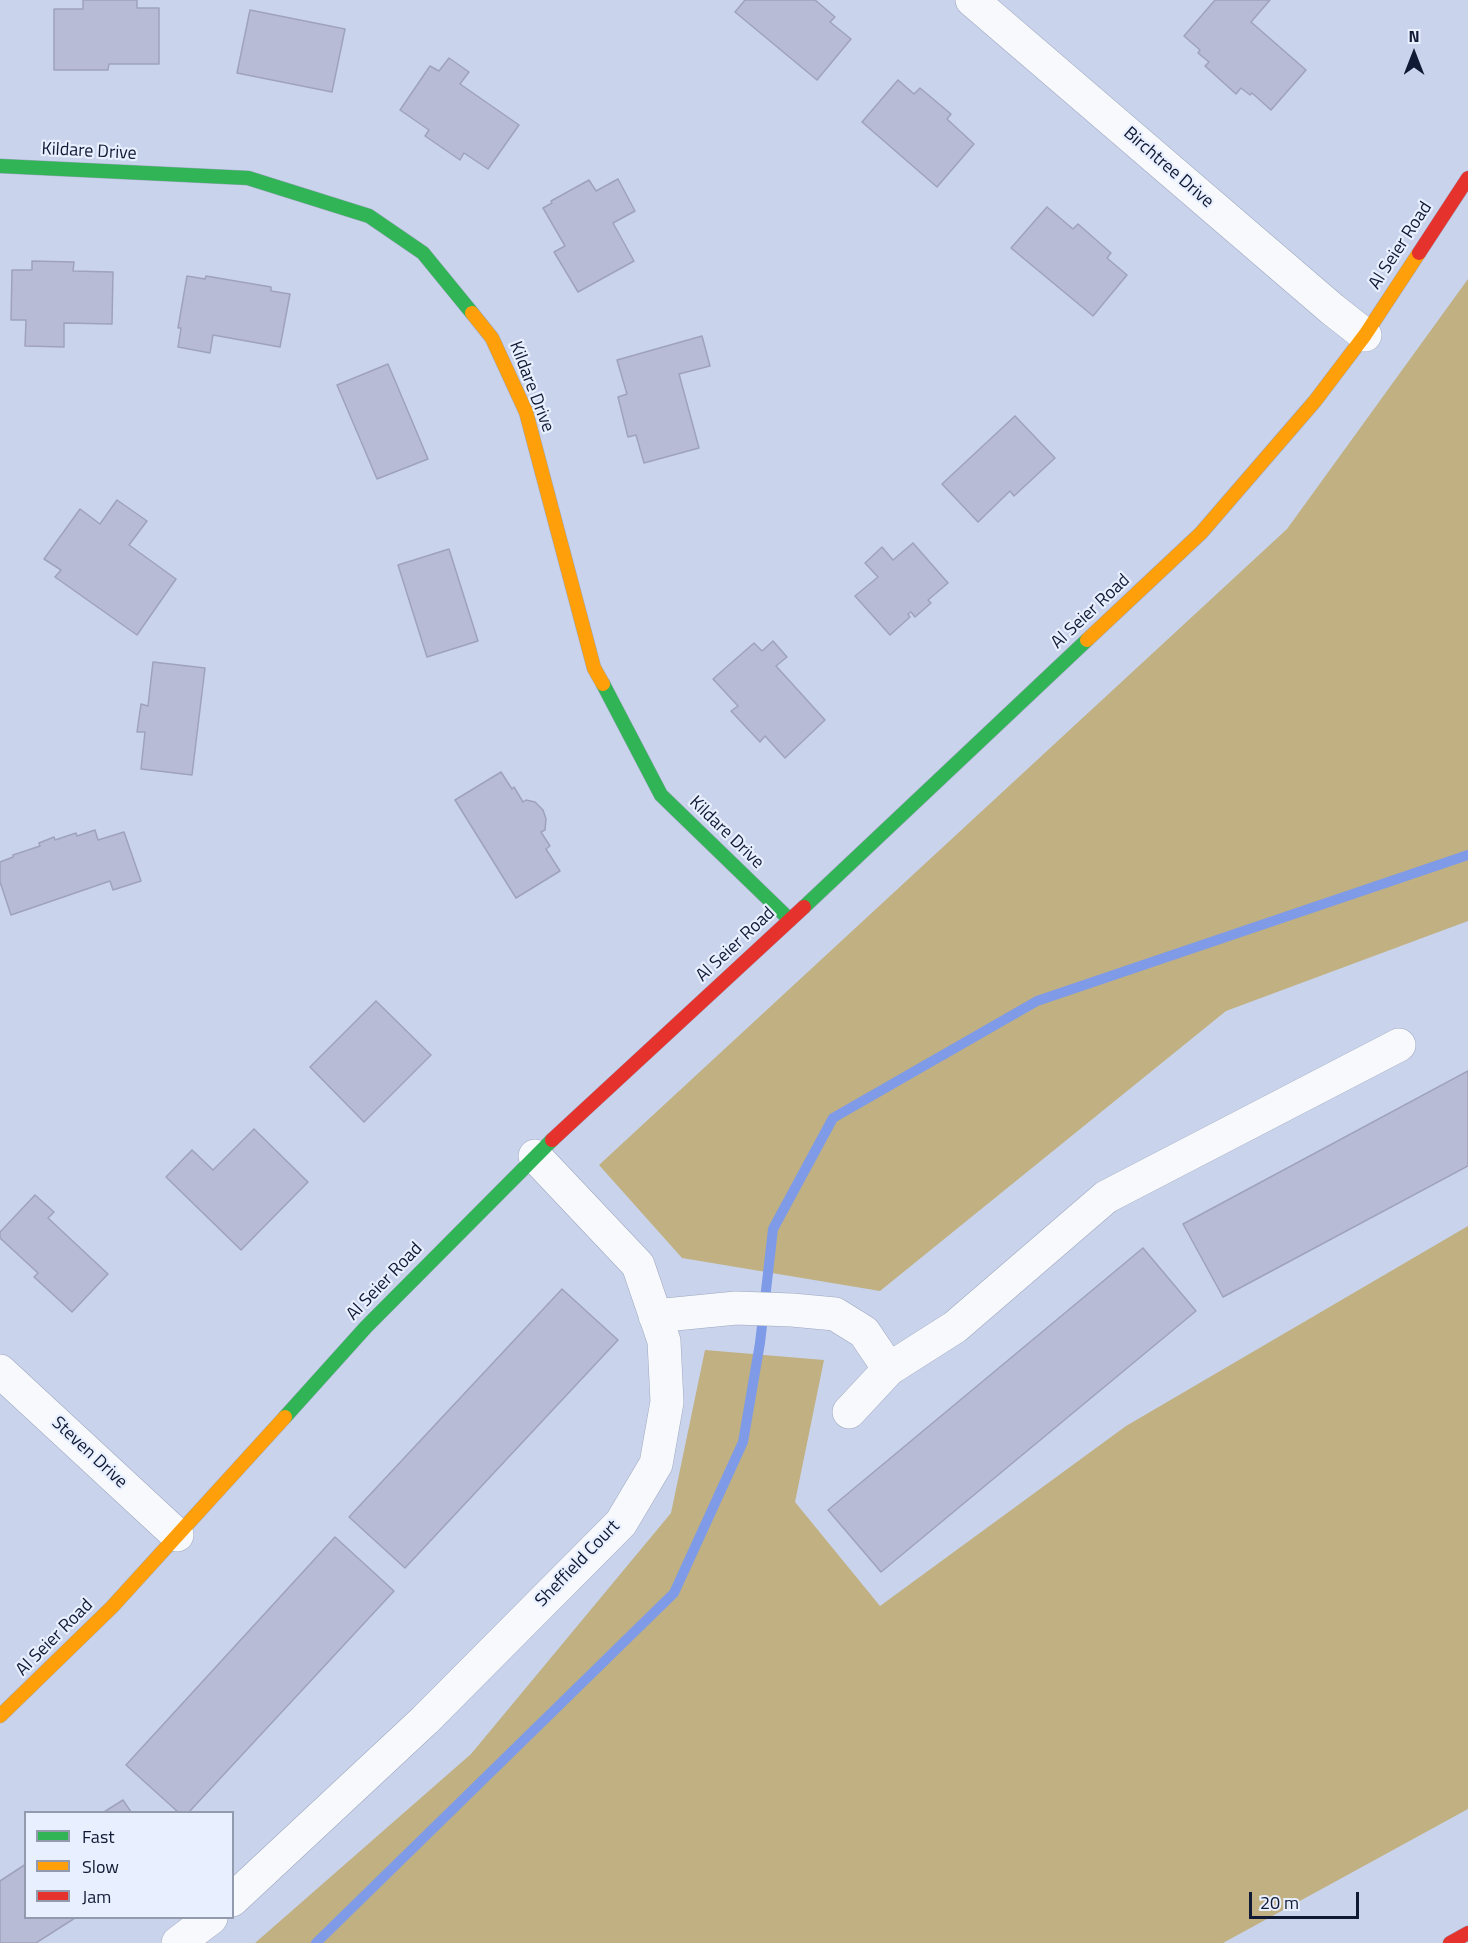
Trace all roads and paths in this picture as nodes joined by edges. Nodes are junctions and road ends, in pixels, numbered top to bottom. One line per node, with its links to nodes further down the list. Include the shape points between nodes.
1 (972, 0): 4 (street, Birchtree Drive)
2 (0, 166): 5 (main road, Kildare Drive, via 248,178 369,216 423,253 492,338 526,412 594,668 661,795)
3 (1468, 178): 4 (main road, Al Seier Road)
4 (1365, 334): 5 (main road, Al Seier Road, via 1315,401 1201,533)
5 (790, 920): 7 (main road, Al Seier Road)
6 (1399, 1045): 9 (street, via 1106,1197 955,1327)
7 (535, 1155): 8 (street, Sheffield Court, via 638,1265); 12 (main road, Al Seier Road, via 366,1327)
8 (655, 1316): 9 (street, via 736,1308 835,1314 864,1332); 14 (street, Sheffield Court, via 664,1341 667,1402 657,1464 621,1523 425,1720)
9 (889, 1369): 11 (street)
10 (0, 1371): 12 (street, Steven Drive)
11 (849, 1412)
12 (177, 1535): 13 (main road, Al Seier Road, via 112,1607)
13 (0, 1716)
14 (234, 1898)
15 (208, 1919): 17 (street)
16 (1468, 1933): 18 (main road)
17 (178, 1943)
18 (1450, 1943)

